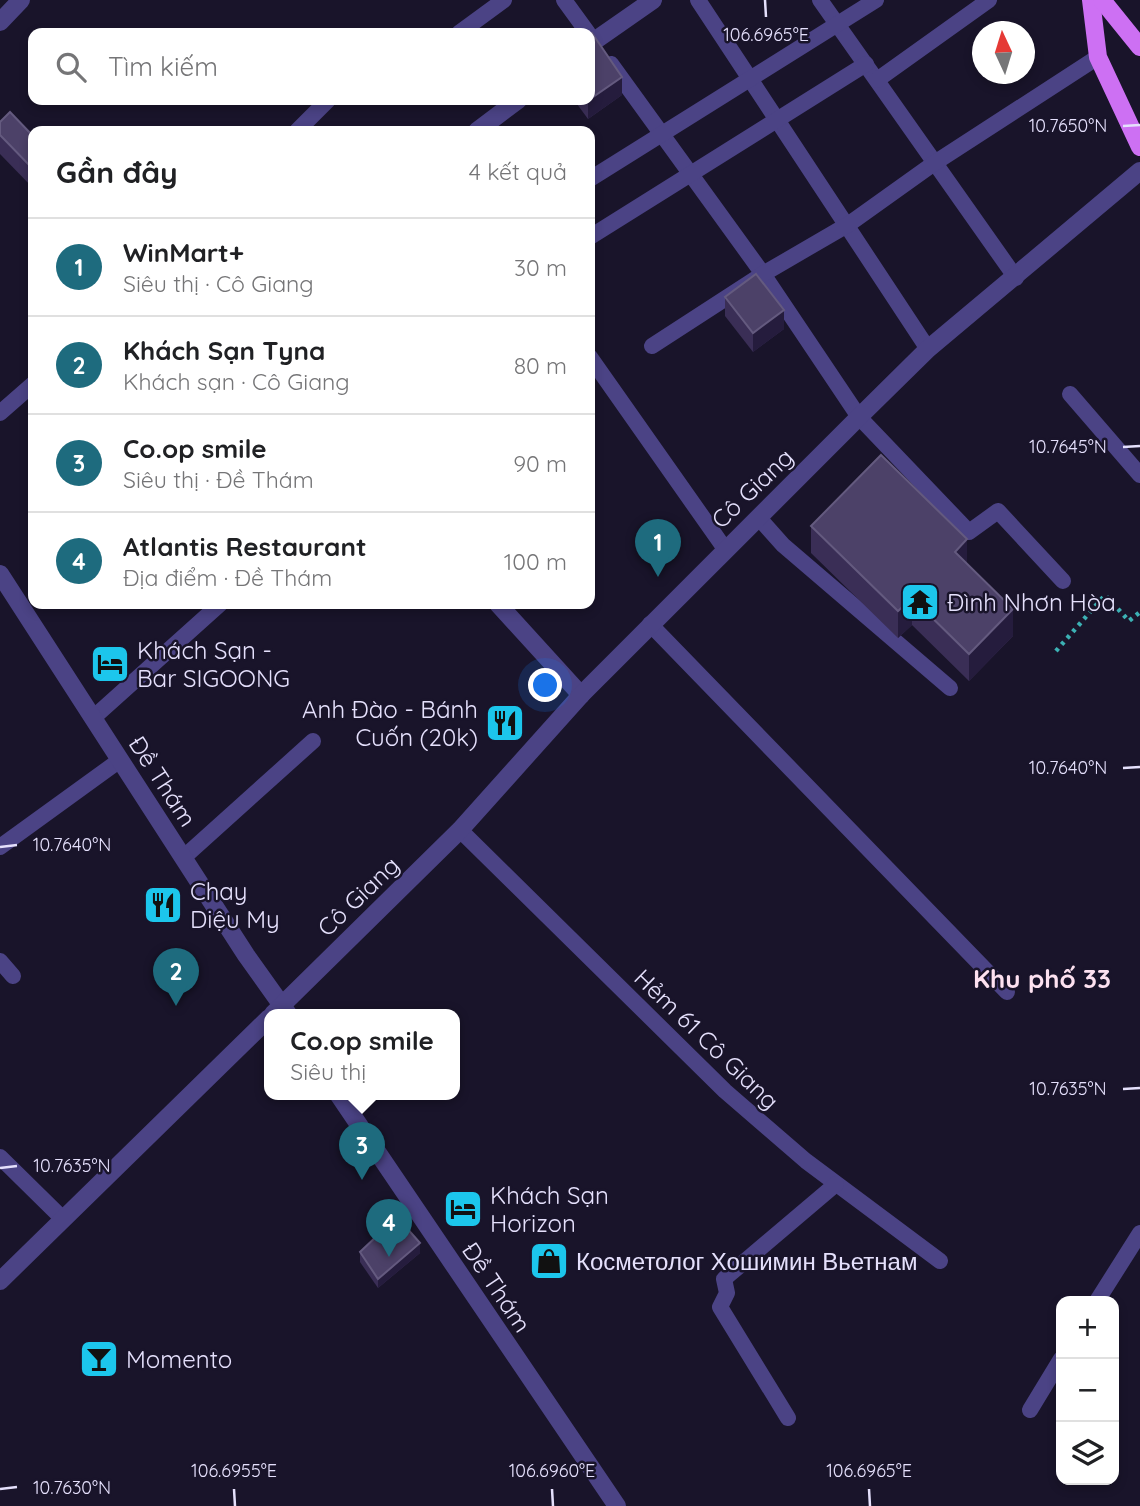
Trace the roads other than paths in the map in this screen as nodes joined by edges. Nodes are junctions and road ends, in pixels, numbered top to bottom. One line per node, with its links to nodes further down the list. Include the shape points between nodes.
1 (21, 0): 11 (street)
2 (504, 0): 13 (lane)
3 (564, 0): 14 (lane)
4 (653, 0): 15 (street)
5 (698, 0): 20 (lane)
6 (820, 0): 12 (lane)
7 (876, 0): 12 (lane)
8 (989, 0): 21 (lane)
9 (1091, 0): 18 (main road)
10 (1102, 0): 17 (main road)
11 (0, 22)
12 (837, 25): 19 (lane); 20 (lane)
13 (466, 28)
14 (583, 28)
15 (595, 35)
16 (595, 45): 27 (lane)
17 (1139, 45)
18 (1098, 57): 28 (main road); 29 (lane)
19 (866, 64): 21 (lane); 24 (lane)
20 (751, 79): 24 (lane); 27 (lane)
21 (877, 80): 29 (lane)
22 (323, 105): 25 (lane)
23 (511, 105): 26 (street)
24 (779, 120): 31 (lane); 33 (lane)
25 (303, 126)
26 (484, 126)
27 (661, 132): 31 (lane); 32 (lane)
28 (1140, 148)
29 (933, 164): 33 (lane); 36 (lane)
30 (1140, 171): 36 (street, Cô Giang)
31 (690, 173): 34 (lane); 35 (lane)
32 (595, 176)
33 (849, 224): 35 (lane); 38 (lane)
34 (595, 234)
35 (762, 274): 37 (lane); 43 (lane)
36 (1016, 278): 38 (street, Cô Giang)
37 (652, 346)
38 (929, 349): 43 (street, Cô Giang)
39 (595, 364): 46 (lane)
40 (28, 388): 42 (lane)
41 (1070, 394): 44 (lane)
42 (0, 412)
43 (859, 416): 45 (street, Cô Giang); 48 (lane, via 969,532 998,511)
44 (1140, 475)
45 (759, 518): 46 (street, Cô Giang); 52 (lane, via 783,545)
46 (725, 549): 51 (street, Cô Giang)
47 (0, 574): 54 (street, Ðề Thám)
48 (1063, 581)
49 (214, 609): 54 (lane)
50 (503, 609): 53 (street)
51 (650, 624): 53 (street, Cô Giang); 62 (lane)
52 (950, 688)
53 (581, 695): 57 (street, Cô Giang)
54 (93, 718): 56 (street, Ðề Thám)
55 (313, 741): 59 (lane)
56 (120, 760): 58 (lane); 59 (street, Ðề Thám)
57 (460, 830): 64 (street, Cô Giang); 68 (lane, Hẻm 61 Cô Giang, via 725,1091)
58 (0, 847)
59 (183, 858): 63 (street, Ðề Thám)
60 (0, 961): 61 (lane)
61 (13, 976)
62 (1007, 992)
63 (280, 1009)
64 (283, 1009)
65 (264, 1023): 69 (street)
66 (342, 1100): 77 (street, Ðề Thám)
67 (0, 1157): 69 (lane)
68 (836, 1184): 71 (lane, Hẻm 61 Cô Giang); 76 (lane, via 724,1279 727,1293 720,1307)
69 (63, 1219): 72 (street)
70 (1140, 1233): 73 (lane)
71 (940, 1261)
72 (0, 1281)
73 (1100, 1296)
74 (1056, 1367): 75 (lane)
75 (1030, 1410)
76 (788, 1418)
77 (617, 1506)

